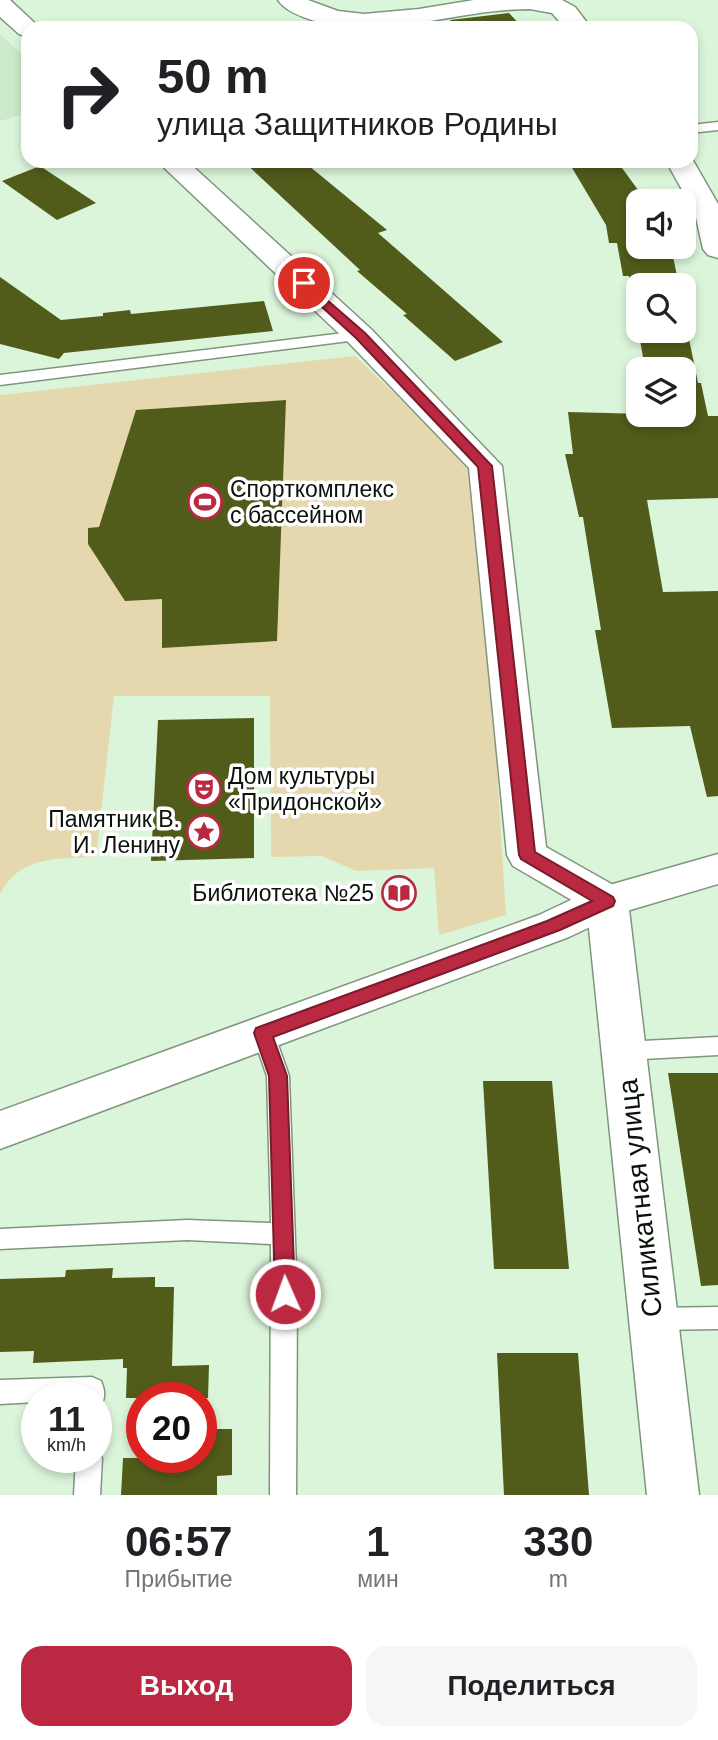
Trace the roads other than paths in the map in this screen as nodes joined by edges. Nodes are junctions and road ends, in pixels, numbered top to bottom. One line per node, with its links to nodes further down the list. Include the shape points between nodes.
1 (290, 0): 3 (street, via 302,8)
2 (0, 4): 6 (street)
3 (363, 21)
4 (385, 21): 5 (street, via 526,0 563,9)
5 (572, 21)
6 (21, 23)
7 (718, 126): 8 (lane)
8 (698, 128)
9 (179, 168): 12 (street)
10 (684, 168): 11 (street, via 709,213)
11 (718, 249)
12 (360, 336): 13 (lane); 15 (street, via 485,466 527,855)
13 (0, 380)
14 (718, 869): 15 (street)
15 (607, 901): 16 (street, via 554,926); 18 (street, Силикатная улица)
16 (263, 1033): 19 (street); 20 (lane, via 278,1076)
17 (718, 1046): 18 (lane)
18 (624, 1051): 23 (street, Силикатная улица)
19 (0, 1130)
20 (283, 1234): 21 (lane, via 187,1230); 28 (lane)
21 (0, 1239)
22 (718, 1318): 23 (lane)
23 (654, 1319): 29 (street, Силикатная улица)
24 (21, 1391): 25 (lane)
25 (0, 1392)
26 (89, 1473): 27 (lane)
27 (88, 1495)
28 (283, 1495)
29 (673, 1495)

